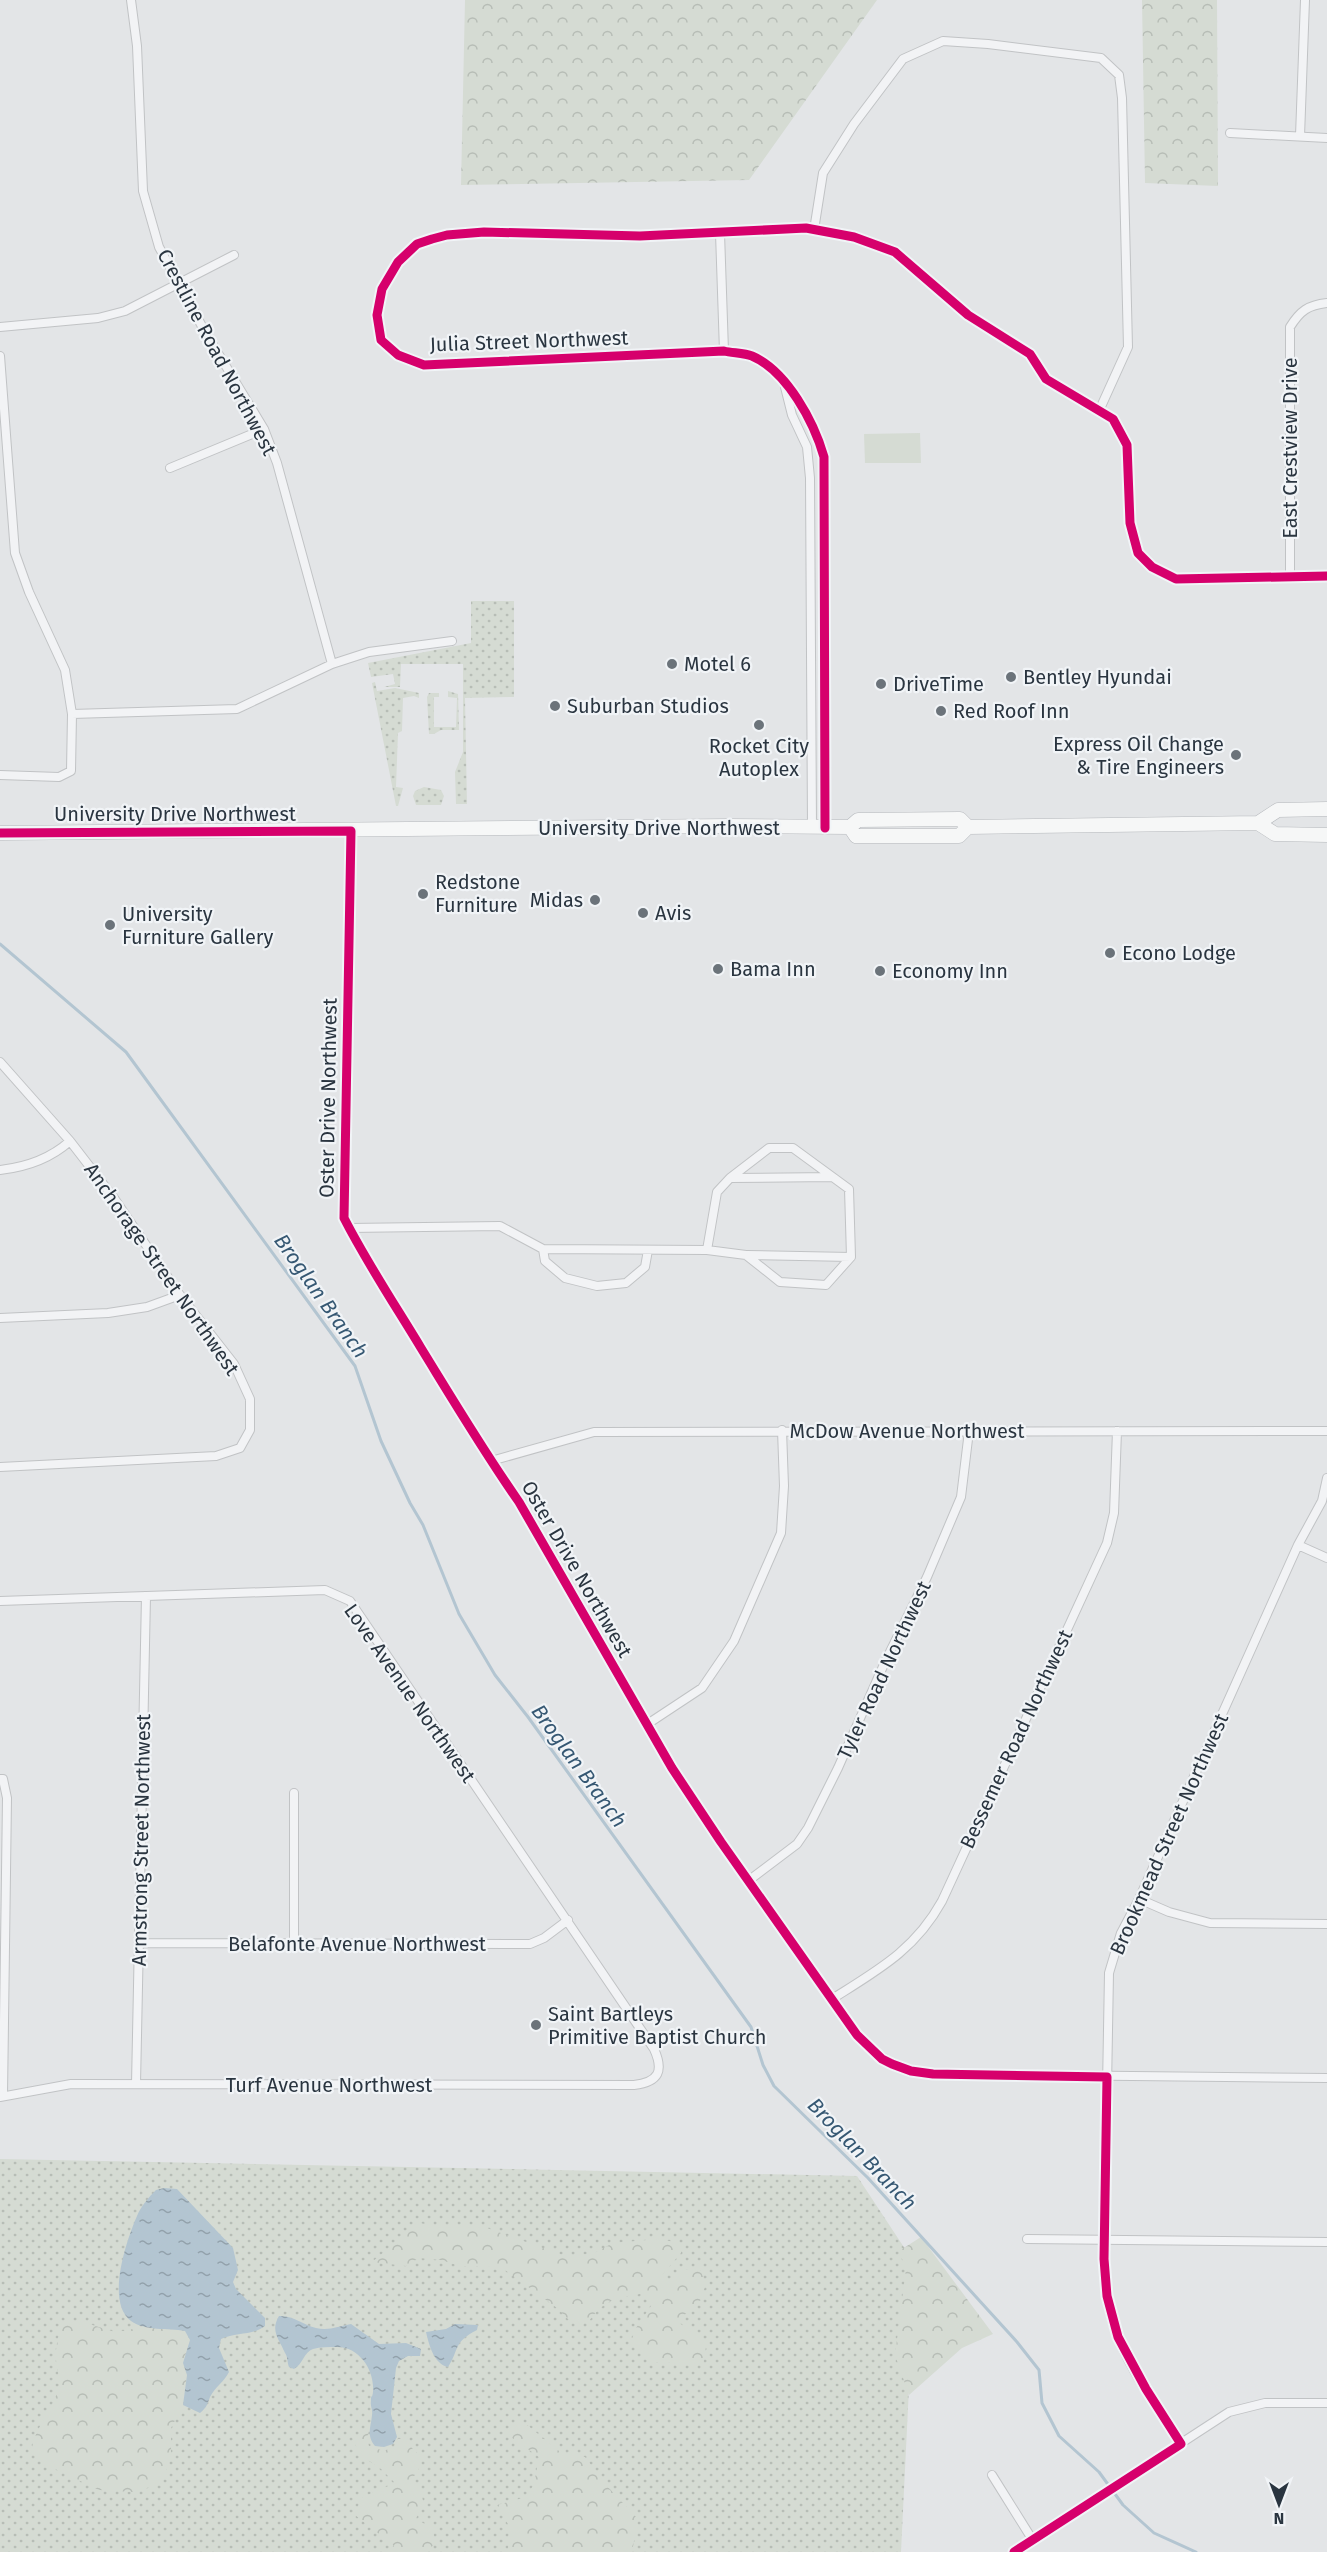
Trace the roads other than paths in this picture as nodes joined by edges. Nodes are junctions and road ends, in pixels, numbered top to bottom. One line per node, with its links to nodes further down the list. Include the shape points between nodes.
1 (131, 0): 9 (street, Crestline Road Northwest, via 137,46 143,190 159,247)
2 (1305, 0): 4 (street)
3 (1230, 133): 4 (street)
4 (1300, 136): 5 (street)
5 (1327, 138)
6 (814, 230): 7 (street, Julia Street Northwest); 15 (street, Julia Street Northwest, via 854,237 895,252 968,315 1030,354 1046,379); 15 (street, via 823,173 903,58 943,42 1101,58 1119,75 1122,98 1128,347)
7 (720, 232): 12 (street); 12 (street, Julia Street Northwest, via 640,236 484,232 447,235 417,244 398,262 382,289 376,315 381,340 398,355 424,365)
8 (234, 255): 9 (street)
9 (179, 284): 11 (street, via 125,311 98,318); 16 (street, Crestline Road Northwest)
10 (1327, 303): 18 (street, East Crestview Drive, via 1311,305 1290,327)
11 (0, 327)
12 (724, 351): 14 (street, Julia Street Northwest, via 751,356 769,366)
13 (0, 356): 22 (street, via 15,553 65,670)
14 (784, 384): 26 (street, Julia Street Northwest, via 792,415 807,447 810,478); 26 (street, Julia Street Northwest, via 817,431 824,457)
15 (1099, 411): 18 (street, Julia Street Northwest, via 1113,419 1128,445 1130,523 1138,554 1152,567 1176,579)
16 (264, 429): 17 (street); 21 (street, Crestline Road Northwest, via 277,463)
17 (170, 468)
18 (1290, 576): 19 (street, Julia Street Northwest)
19 (1327, 576)
20 (452, 641): 21 (street, via 369,652)
21 (332, 664): 22 (street, via 237,709)
22 (72, 714): 23 (street, via 71,771 59,777)
23 (0, 775)
24 (1327, 809): 25 (highway, University Drive Northwest, via 1278,810)
25 (1258, 823): 26 (highway, University Drive Northwest, via 968,827 959,836 950,837 856,836 850,828); 29 (highway, University Drive Northwest, via 1275,834)
26 (819, 828): 27 (highway, University Drive Northwest)
27 (351, 831): 28 (highway, University Drive Northwest); 35 (street, Oster Drive Northwest, via 344,1218)
28 (0, 833)
29 (1327, 835)
30 (0, 1062): 31 (street, Anchorage Street Northwest)
31 (70, 1141): 32 (street, via 56,1154 22,1168); 41 (street, Anchorage Street Northwest)
32 (0, 1170)
33 (832, 1177): 34 (street); 34 (street, via 793,1148 769,1148); 40 (street, via 849,1189)
34 (730, 1178): 38 (street, via 717,1192)
35 (349, 1227): 36 (street, via 500,1226); 47 (street, Oster Drive Northwest)
36 (543, 1249): 37 (street); 37 (street, via 545,1261 566,1278 597,1286 626,1284 645,1267)
37 (648, 1250): 38 (street)
38 (707, 1250): 39 (street)
39 (746, 1255): 40 (street); 40 (street, via 780,1282 826,1285)
40 (851, 1257)
41 (180, 1295): 42 (street, via 147,1307 108,1313); 48 (street, Anchorage Street Northwest, via 234,1364 250,1399 250,1430 240,1448 216,1456)
42 (0, 1318)
43 (782, 1430): 44 (street, McDow Avenue Northwest); 47 (street, McDow Avenue Northwest, via 594,1432); 54 (street, via 781,1533 734,1641 702,1688)
44 (969, 1431): 45 (street, McDow Avenue Northwest); 57 (street, Tyler Road Northwest, via 961,1497 818,1808 796,1844)
45 (1117, 1431): 46 (street, McDow Avenue Northwest); 63 (street, Bessemer Road Northwest, via 1116,1494 1107,1543 942,1901 929,1925 911,1944)
46 (1327, 1431)
47 (490, 1461): 54 (street, Oster Drive Northwest, via 519,1502)
48 (0, 1467)
49 (1327, 1478): 50 (street, Brookmead Street Northwest, via 1322,1501)
50 (1298, 1545): 51 (street); 58 (street, Brookmead Street Northwest)
51 (1327, 1558)
52 (146, 1596): 53 (street, Love Avenue Northwest); 59 (street, Love Avenue Northwest, via 325,1590 350,1601); 61 (street, Armstrong Street Northwest)
53 (0, 1601)
54 (646, 1725): 57 (street, Oster Drive Northwest)
55 (0, 1779): 68 (street, via 8,1798)
56 (294, 1793): 62 (street)
57 (748, 1881): 63 (street, Oster Drive Northwest)
58 (1139, 1899): 60 (street, via 1210,1923); 65 (street, Brookmead Street Northwest, via 1121,1933 1109,1973)
59 (568, 1920): 62 (street, Belafonte Avenue Northwest, via 530,1944); 64 (street, Love Avenue Northwest, via 654,2049 660,2062)
60 (1327, 1924)
61 (139, 1943): 62 (street, Belafonte Avenue Northwest); 67 (street, Armstrong Street Northwest)
62 (294, 1944)
63 (832, 2000): 65 (street, Oster Drive Northwest, via 857,2035 876,2053 911,2071)
64 (656, 2075): 67 (street, Turf Avenue Northwest, via 647,2083 634,2085)
65 (1107, 2077): 66 (street, Oster Drive Northwest); 70 (street, Brookmead Street Northwest)
66 (1327, 2078)
67 (136, 2084): 68 (street, Turf Avenue Northwest, via 71,2084)
68 (2, 2096)
69 (1028, 2239): 70 (street)
70 (1105, 2240): 71 (street); 73 (street, Brookmead Street Northwest, via 1107,2296 1118,2337)
71 (1327, 2242)
72 (1327, 2403): 73 (street, via 1265,2403 1229,2412)
73 (1181, 2444): 75 (street)
74 (992, 2475): 75 (street)
75 (1032, 2539): 76 (street)
76 (1014, 2552)

